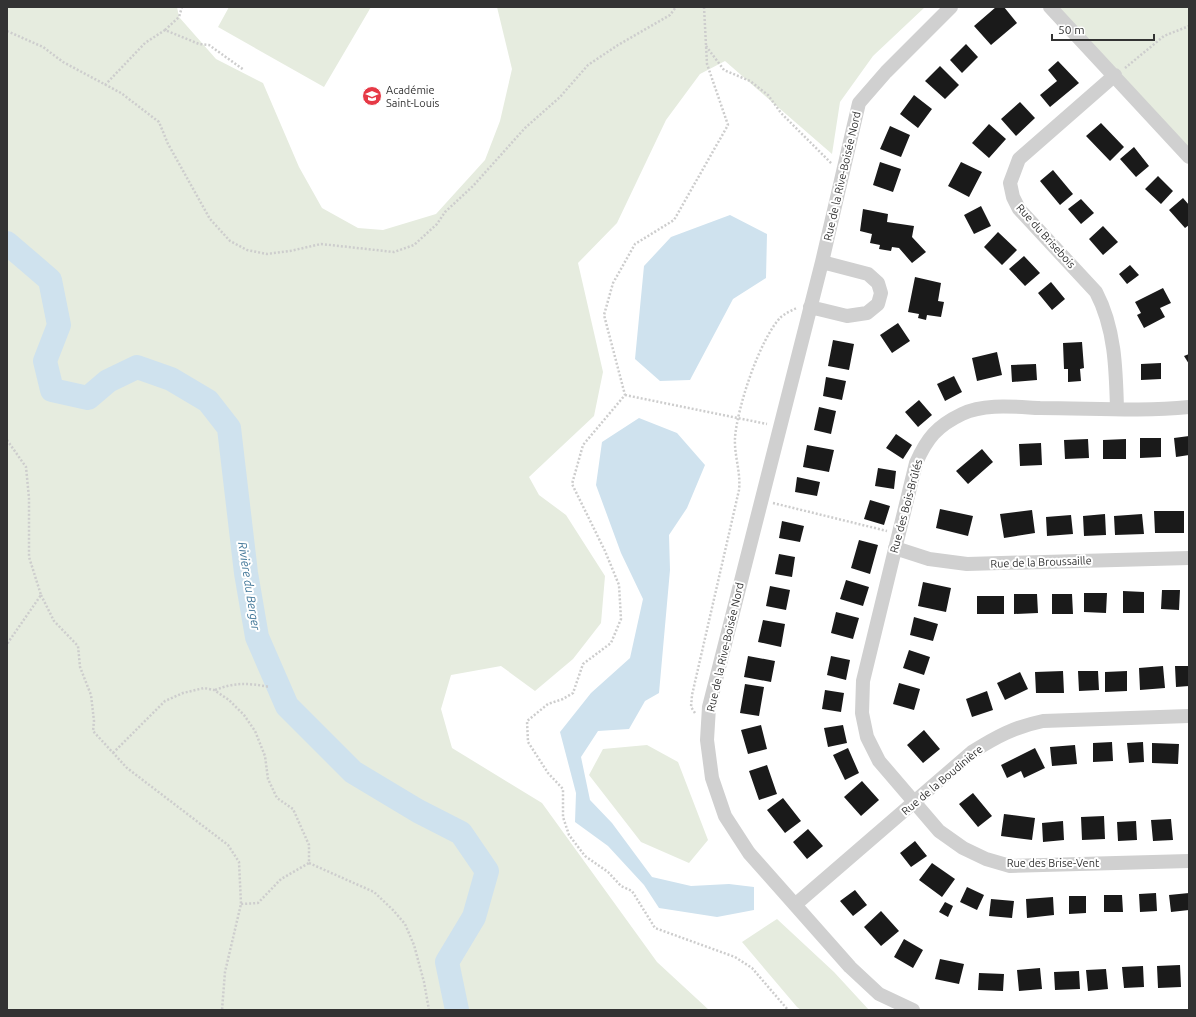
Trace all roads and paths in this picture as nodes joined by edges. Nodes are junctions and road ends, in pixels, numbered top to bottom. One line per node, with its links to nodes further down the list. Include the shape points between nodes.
1 (182, 7): 7 (path, via 179,17)
2 (676, 7): 12 (path, via 670,15 618,44 588,65 560,97 525,128 437,224 414,245 394,252 321,244 267,254 247,250 230,241 210,219 168,144 159,122 134,102)
3 (704, 7): 9 (path)
4 (951, 7): 14 (street, Rue de la Rive-Boisée Nord, via 859,103)
5 (1050, 7): 11 (street)
6 (1189, 26): 11 (path, via 1164,36)
7 (165, 30): 10 (path, via 199,44 209,45); 12 (path, via 145,43)
8 (7, 31): 12 (path, via 43,47 63,62)
9 (706, 46): 14 (path, via 724,70 750,82 768,95 781,113); 17 (path, via 708,64 728,125 674,220 635,244 613,284 604,315)
10 (244, 70)
11 (1115, 76): 13 (street); 19 (street, Rue du Brisebois, via 1019,159 1010,182 1019,209 1096,292 1105,308 1116,372)
12 (105, 85)
13 (1189, 157)
14 (843, 173): 15 (street, Rue de la Rive-Boisée Nord)
15 (822, 262): 16 (street, Rue de la Rive-Boisée Nord); 16 (street, via 868,274 878,283 881,293 878,304 867,313 847,316)
16 (810, 308): 20 (path, via 791,310 781,317 771,332 758,357); 21 (street, Rue de la Rive-Boisée Nord)
17 (625, 395): 20 (path); 41 (path, via 583,445 572,484 619,585 621,620 611,643 583,664 573,693 548,704 527,721 528,742 563,789 563,818 569,835 584,856 608,872 621,886 632,891 655,928 735,957 752,968)
18 (1189, 407): 19 (street, Rue des Bois-Brûlés)
19 (1116, 409): 24 (street, Rue des Bois-Brûlés, via 991,407 964,413 950,421 926,441 916,463)
20 (738, 418): 21 (path); 32 (path, via 735,439 739,490 692,694 691,707 696,714)
21 (780, 427): 23 (street, Rue de la Rive-Boisée Nord)
22 (7, 440): 27 (path, via 26,467 29,557)
23 (761, 500): 24 (path); 32 (street, Rue de la Rive-Boisée Nord)
24 (899, 534): 25 (street, Rue des Bois-Brûlés)
25 (895, 548): 26 (street, Rue de la Broussaille, via 929,559 967,564); 34 (street, Rue des Bois-Brûlés, via 863,681 862,713 867,737 879,761)
26 (1189, 558)
27 (41, 595): 28 (path); 33 (path, via 54,621 78,646 80,667 91,695 93,731)
28 (7, 644)
29 (270, 687): 30 (path, via 248,683 230,684)
30 (214, 690): 33 (path, via 204,688 165,701); 36 (path, via 229,700 255,730 265,756 268,779 277,798 293,809 309,845)
31 (1189, 716): 34 (street, Rue de la Boudinière, via 1043,721 1020,726 1000,734 972,752)
32 (708, 717): 38 (street, Rue de la Rive-Boisée Nord, via 707,740 712,778 725,816 750,852)
33 (113, 753): 37 (path, via 127,768 228,845 240,862)
34 (915, 802): 35 (street, Rue des Brise-Vent, via 939,831 963,848 986,860 1010,866); 38 (street, Rue de la Boudinière)
35 (1189, 861)
36 (309, 863): 37 (path, via 281,879 258,903); 40 (path, via 374,892 394,910 405,924 414,945)
37 (240, 904): 39 (path, via 226,972)
38 (796, 904): 42 (street, Rue de la Rive-Boisée Nord, via 850,967 879,994)
39 (222, 1010)
40 (429, 1010)
41 (788, 1010)
42 (913, 1010)

